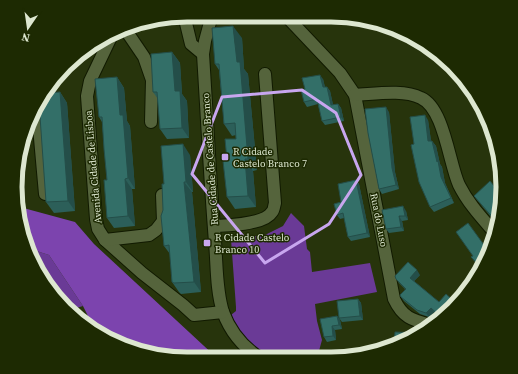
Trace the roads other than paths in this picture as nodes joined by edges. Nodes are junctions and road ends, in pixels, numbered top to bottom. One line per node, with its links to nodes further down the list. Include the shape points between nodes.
1 (186, 22): 6 (street, via 191,44)
2 (210, 22): 6 (street, Rua Cidade de Castelo Branco)
3 (292, 22): 8 (street, via 340,73)
4 (128, 33): 10 (street, via 144,57 152,80)
5 (109, 42): 15 (street, Avenida Cidade de Lisboa, via 90,81 87,96 96,219 98,229)
6 (203, 54): 13 (street, Rua Cidade de Castelo Branco)
7 (265, 74): 13 (street, via 275,203 272,212 266,219)
8 (355, 94): 14 (street, via 408,93 423,98 434,109 441,123 459,184 470,204); 17 (street, Rua do Luso, via 394,299 404,315)
9 (38, 116): 11 (street)
10 (151, 122)
11 (45, 194)
12 (162, 195): 15 (street, via 163,221 156,230 149,235)
13 (214, 226): 16 (street, Rua Cidade de Castelo Branco)
14 (491, 228)
15 (105, 240): 16 (street, Avenida Cidade de Lisboa, via 194,315)
16 (223, 312): 18 (street, via 237,338)
17 (424, 323)
18 (251, 352)

